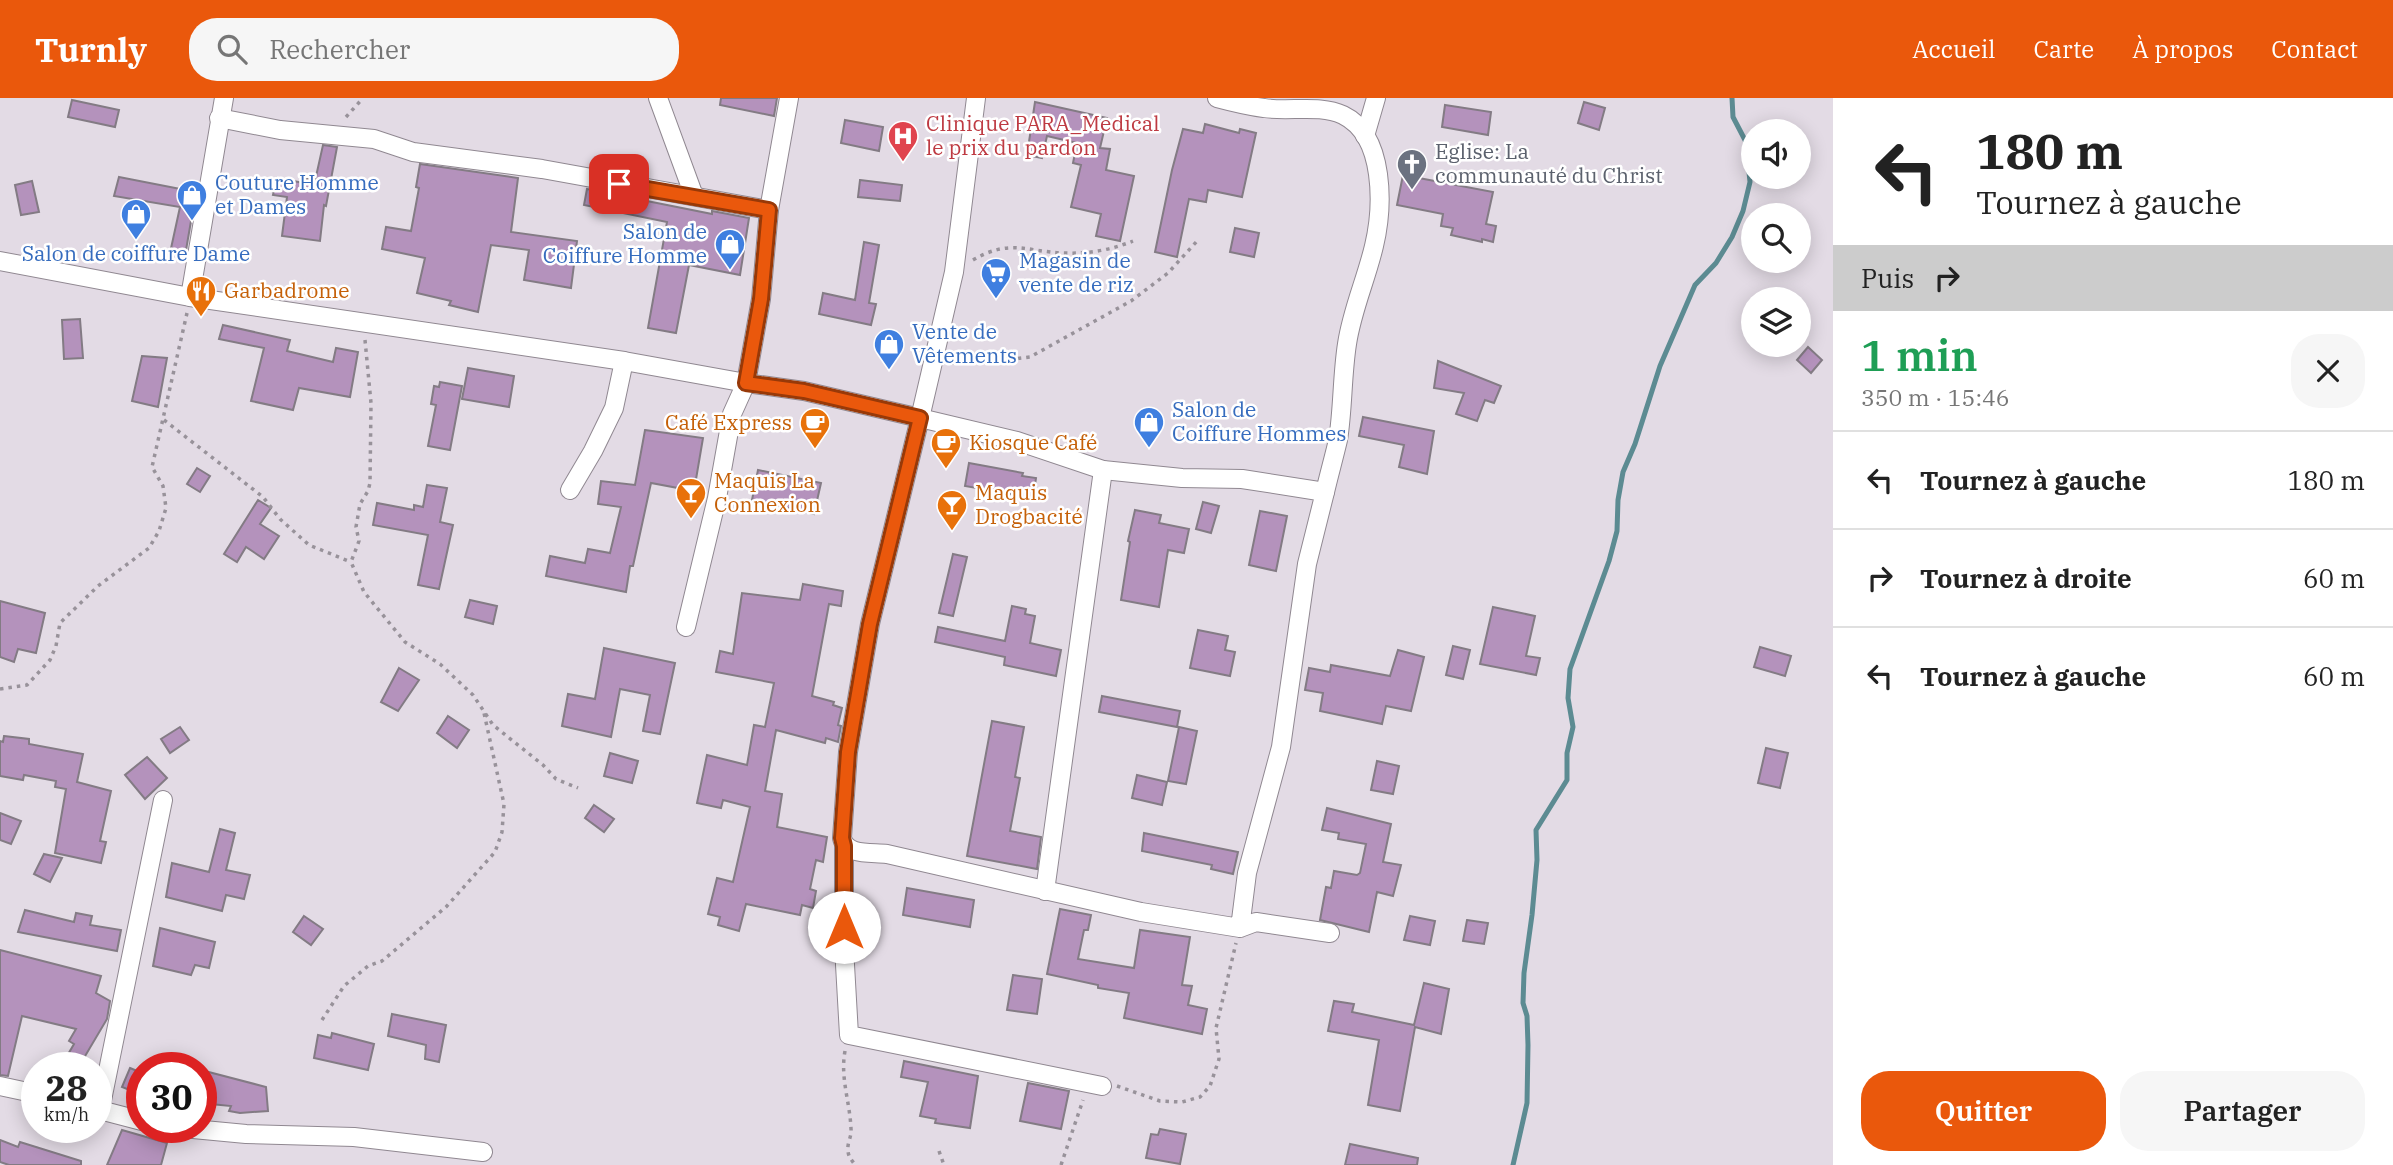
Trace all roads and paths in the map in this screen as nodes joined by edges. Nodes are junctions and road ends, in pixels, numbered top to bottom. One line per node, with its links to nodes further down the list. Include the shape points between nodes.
1 (224, 98): 7 (street)
2 (658, 98): 9 (street)
3 (789, 98): 10 (street)
4 (976, 98): 14 (street)
5 (1217, 98): 8 (street, via 1265,108 1332,111 1345,116)
6 (1376, 98): 8 (street)
7 (219, 118): 9 (street, via 280,130 374,139 413,152); 15 (street)
8 (1365, 136): 24 (street, via 1378,174 1379,207 1374,246 1347,343 1338,438)
9 (694, 196): 10 (street)
10 (769, 210): 19 (street, via 761,299)
11 (1198, 240): 18 (path, via 1168,273 1131,301 1030,357)
12 (1133, 241): 14 (path, via 1110,250 1078,253 1002,249 983,254)
13 (0, 261): 15 (street)
14 (954, 272): 18 (street)
15 (190, 297): 16 (street); 21 (path)
16 (363, 324): 17 (street); 25 (path, via 371,402 370,483 360,504 359,541)
17 (624, 361): 19 (street); 23 (street, via 614,408)
18 (934, 363): 20 (street)
19 (746, 383): 20 (street, via 804,391); 26 (street, via 732,414)
20 (920, 418): 22 (street, via 1017,441); 31 (street, via 870,624 848,752)
21 (164, 420): 25 (path, via 263,497 309,545); 27 (path, via 152,467 163,486 166,508 149,548 98,586 60,623 50,660 27,685)
22 (1103, 470): 24 (street, via 1242,479); 32 (street)
23 (570, 490)
24 (1325, 492): 33 (street, via 1307,564 1281,747 1247,873)
25 (351, 562): 28 (path, via 364,592 405,642 440,664)
26 (687, 627)
27 (0, 689)
28 (483, 711): 29 (path, via 556,779); 35 (path, via 504,804 495,852 446,907 382,961 368,966 344,986)
29 (578, 788)
30 (163, 800): 37 (street)
31 (844, 846): 32 (street); 36 (street)
32 (1045, 891): 33 (street)
33 (1240, 928): 34 (street, via 1256,922); 39 (path, via 1216,1028 1219,1059 1210,1086 1200,1097 1182,1102 1160,1101 1122,1086)
34 (1330, 933)
35 (322, 1020)
36 (849, 1035): 39 (street); 44 (path, via 843,1062 852,1131 847,1148)
37 (110, 1052)
38 (0, 1086): 40 (street)
39 (1102, 1086): 46 (path, via 1084,1099)
40 (21, 1091)
41 (217, 1132): 43 (street, via 354,1137)
42 (939, 1150): 45 (path)
43 (483, 1152)
44 (856, 1165)
45 (944, 1165)
46 (1061, 1165)

